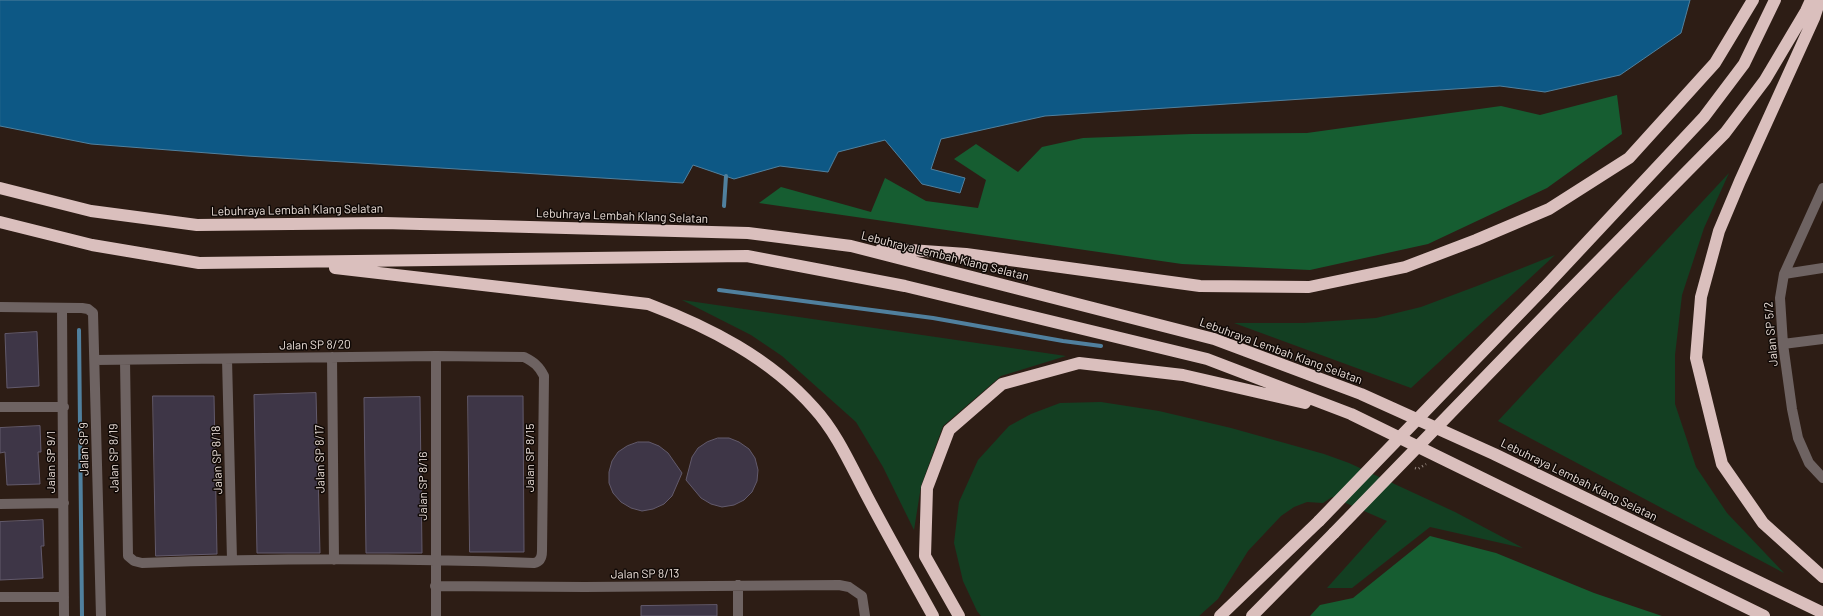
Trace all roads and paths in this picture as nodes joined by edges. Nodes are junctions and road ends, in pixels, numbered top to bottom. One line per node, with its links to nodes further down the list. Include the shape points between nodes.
1 (1753, 0): 8 (highway, via 1715,62 1629,158 1549,209 1405,267 1309,287 1200,286 966,254)
2 (1775, 0): 44 (highway, bridge, via 1744,64 1704,117 1544,288 1319,521)
3 (1811, 0): 45 (highway, bridge, via 1764,80 1725,133)
4 (1820, 0): 31 (highway, via 1719,231 1701,297 1696,358 1722,464 1763,523)
5 (0, 188): 8 (highway, Lebuhraya Lembah Klang Selatan, via 91,211 197,225 384,223 748,233)
6 (1823, 188): 11 (street, Jalan SP 5/2)
7 (0, 222): 9 (highway, via 92,245 199,263)
8 (851, 246): 36 (highway, Lebuhraya Lembah Klang Selatan, via 1214,339 1361,394 1494,454)
9 (286, 263): 24 (highway, via 748,256 905,286 1207,359); 42 (highway, via 648,304 684,317 734,343 778,373 815,408 844,450)
10 (1823, 268): 11 (street)
11 (1784, 274): 15 (street, Jalan SP 5/2, via 1780,298)
12 (0, 307): 13 (street)
13 (62, 308): 19 (street, Jalan SP 9, via 82,308 93,313); 23 (street, Jalan SP 9/1)
14 (1823, 339): 15 (street)
15 (1783, 344): 25 (street, Jalan SP 5/2, via 1798,438 1808,463)
16 (436, 356): 17 (street, Jalan SP 8/20); 21 (street, Jalan SP 8/20, via 512,356); 28 (street, Jalan SP 8/16)
17 (332, 357): 18 (street, Jalan SP 8/20); 30 (street, Jalan SP 8/17)
18 (227, 359): 20 (street, Jalan SP 8/20); 29 (street, Jalan SP 8/18)
19 (95, 360): 20 (street, Jalan SP 8/20); 38 (street, Jalan SP 9)
20 (125, 360): 29 (street, Jalan SP 8/19, via 128,556 142,563)
21 (534, 361): 28 (street, Jalan SP 8/15, via 544,376 541,558 534,563)
22 (0, 407): 23 (street)
23 (64, 407): 26 (street, Jalan SP 9/1)
24 (1351, 414): 43 (highway, via 1183,375 1079,363 1002,384 948,430 927,488 925,556); 46 (highway)
25 (1823, 478)
26 (64, 503): 27 (street); 35 (street, Jalan SP 9/1)
27 (0, 504)
28 (436, 559): 30 (street); 33 (street, Jalan SP 8/16)
29 (232, 560): 30 (street)
30 (334, 560)
31 (1823, 576)
32 (738, 585): 33 (street, Jalan SP 8/13); 40 (street); 41 (street, Jalan SP 8/13, via 839,585 855,590 862,596)
33 (435, 586): 39 (street, Jalan SP 8/16)
34 (0, 597): 35 (street)
35 (64, 597): 37 (street, Jalan SP 9/1)
36 (1823, 613)
37 (64, 616)
38 (101, 616)
39 (436, 616)
40 (738, 616)
41 (865, 616)
42 (933, 616)
43 (959, 616)
44 (1220, 616)
45 (1252, 616)
46 (1764, 616)

